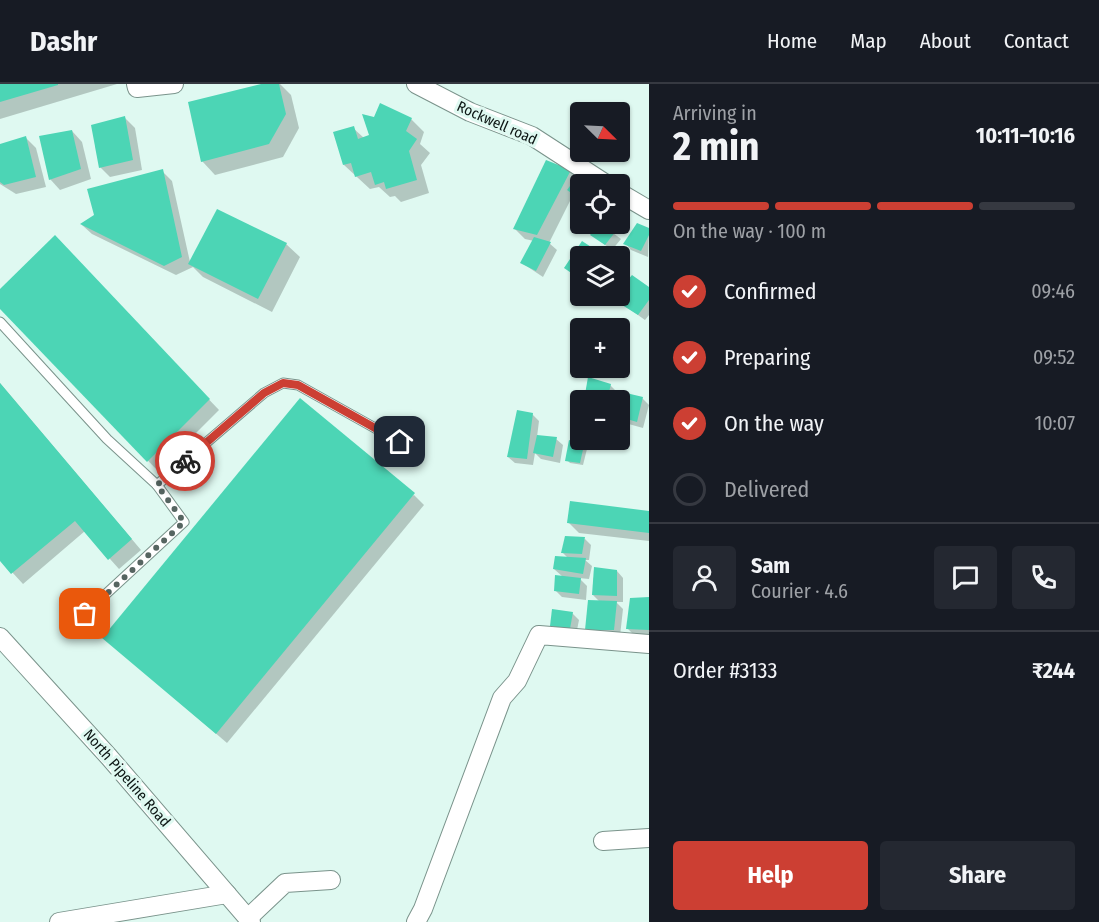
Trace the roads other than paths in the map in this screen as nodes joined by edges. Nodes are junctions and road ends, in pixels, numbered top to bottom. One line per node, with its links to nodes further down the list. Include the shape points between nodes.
1 (136, 84): 2 (street)
2 (174, 84)
3 (416, 84): 4 (street, Rockwell road, via 470,112 532,136)
4 (591, 174)
5 (630, 199): 6 (street)
6 (649, 210)
7 (0, 322): 9 (lane, via 107,440)
8 (400, 442): 9 (lane, via 298,385 283,383 264,393)
9 (157, 485): 10 (lane, via 184,522)
10 (68, 629)
11 (0, 638): 16 (street, North Pipeline Road)
12 (649, 644): 19 (street, via 539,635 517,681 502,698)
13 (649, 838): 14 (street)
14 (603, 841)
15 (331, 880): 17 (street, via 285,884)
16 (227, 894): 17 (street, North Pipeline Road); 18 (street)
17 (249, 920)
18 (59, 922)
19 (416, 922)

